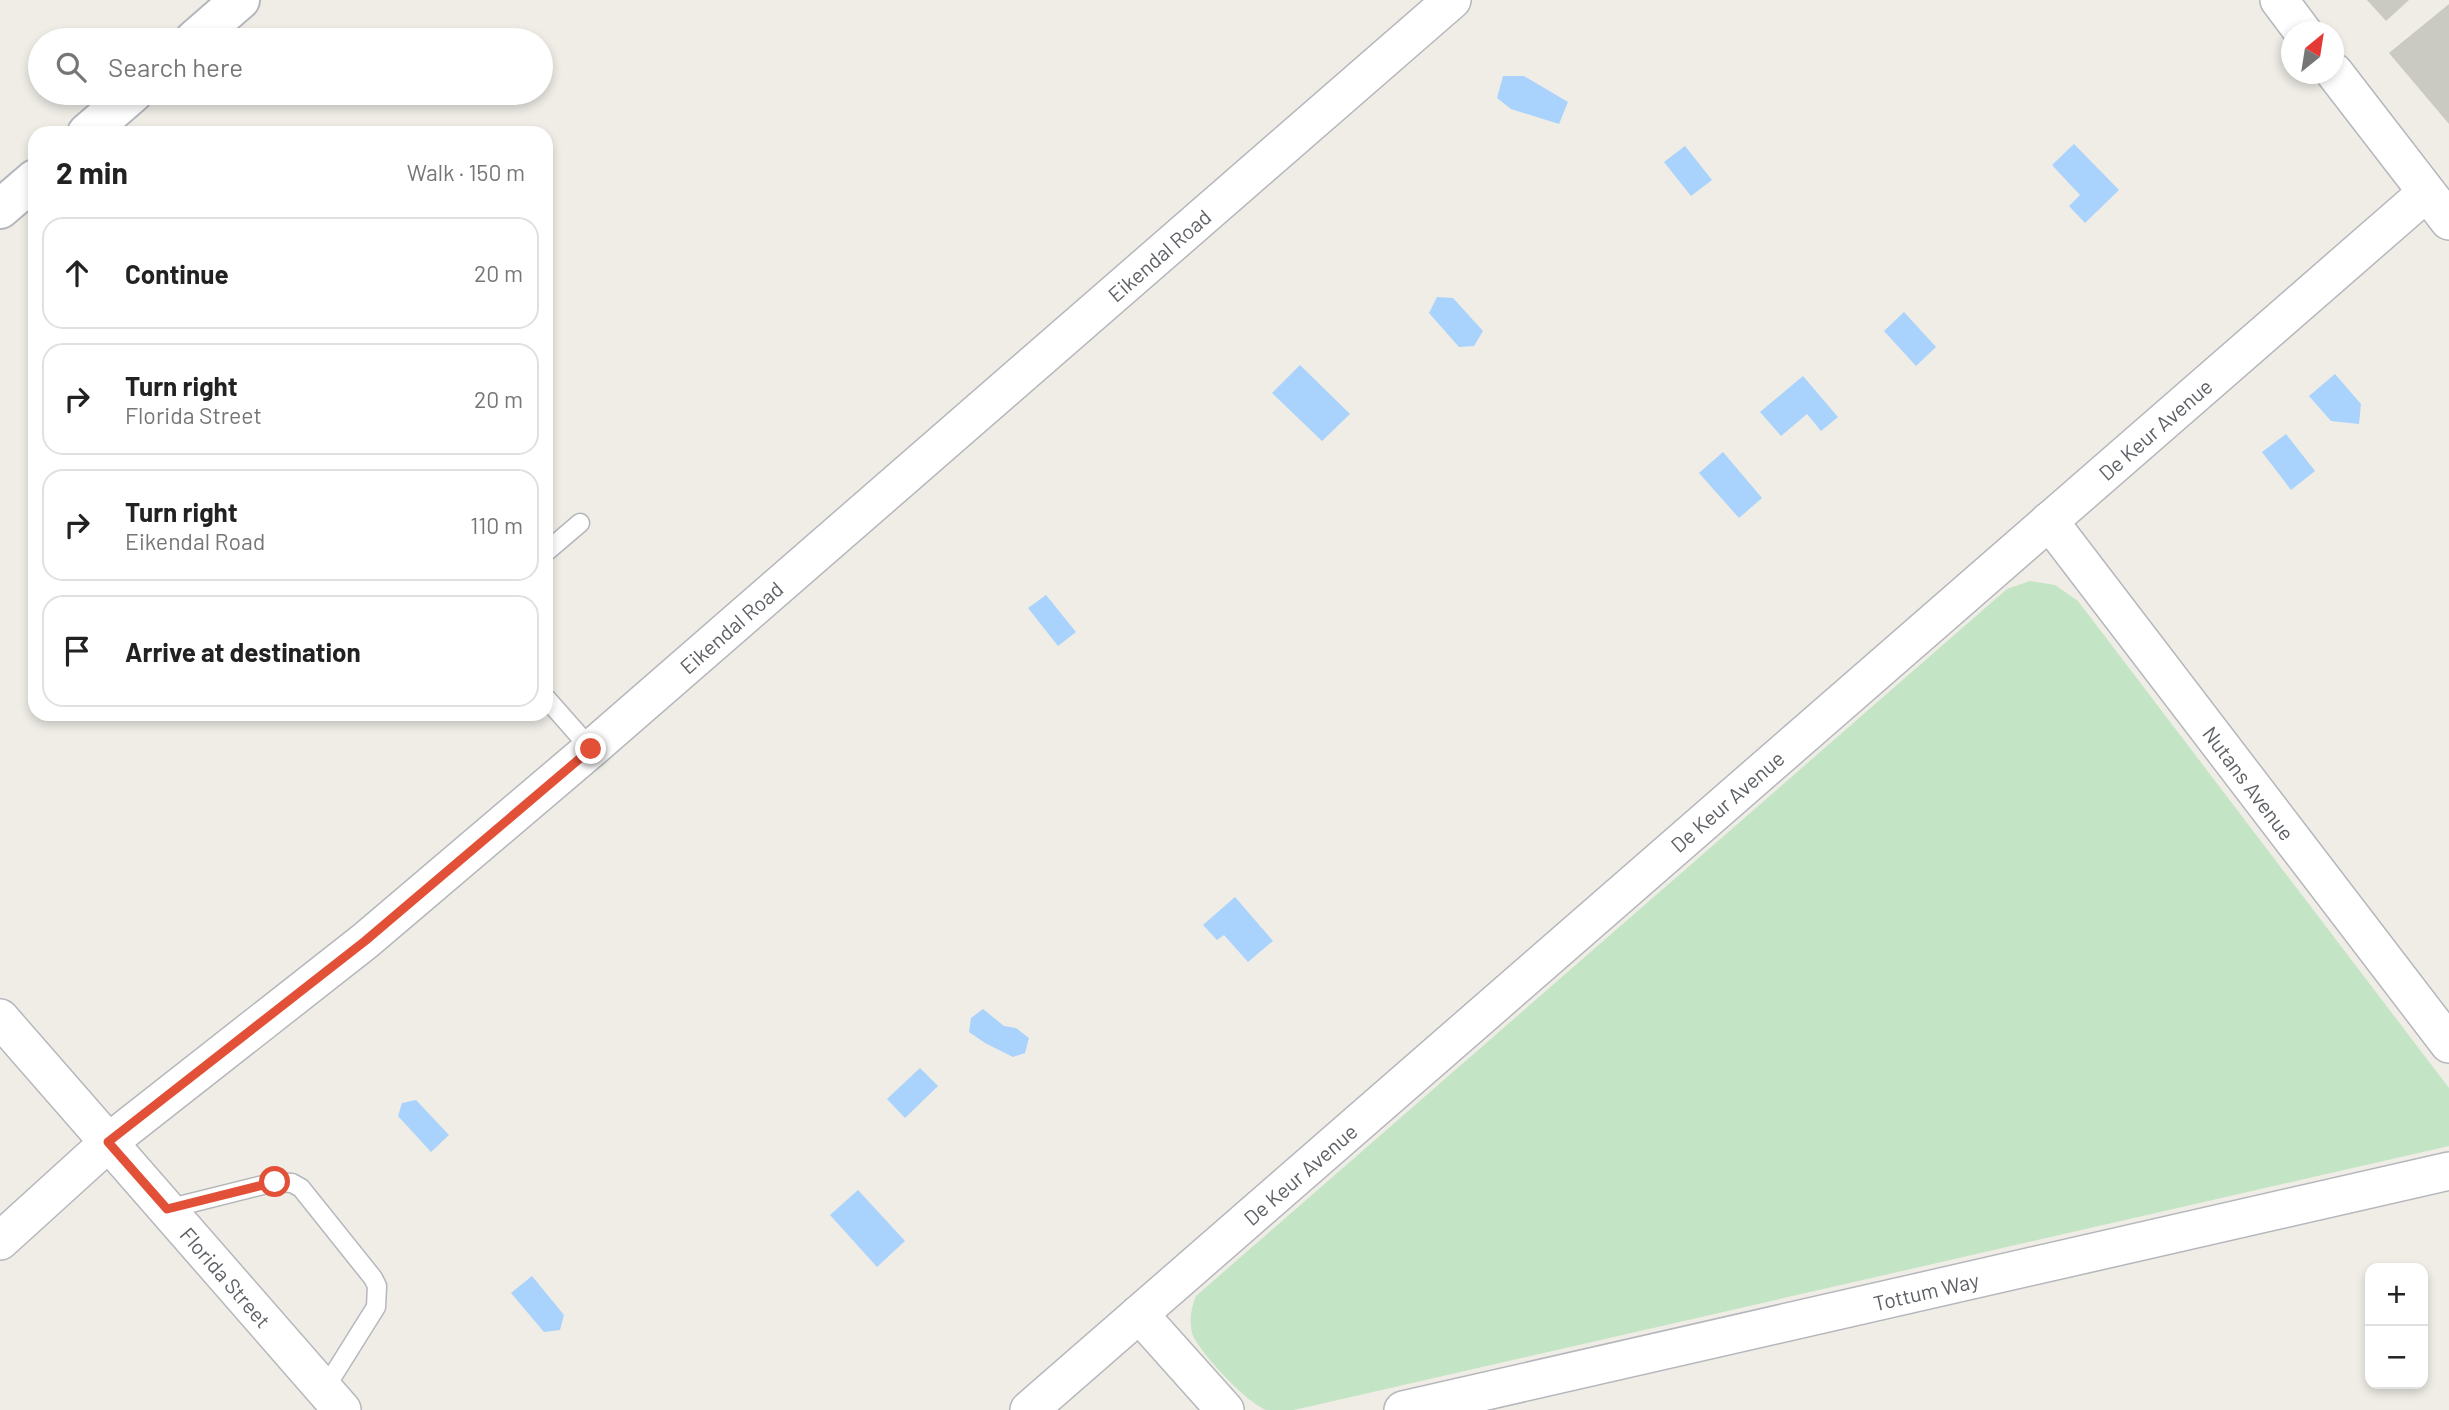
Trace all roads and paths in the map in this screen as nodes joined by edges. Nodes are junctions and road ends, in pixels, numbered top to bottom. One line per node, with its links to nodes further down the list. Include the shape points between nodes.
1 (240, 0): 5 (street)
2 (1452, 0): 17 (street, Eikendal Road)
3 (2279, 0): 4 (street)
4 (2295, 21)
5 (208, 28)
6 (2342, 84): 10 (street)
7 (119, 105): 8 (street)
8 (95, 126)
9 (28, 185): 11 (street)
10 (2426, 193): 12 (street); 13 (street, De Keur Avenue)
11 (0, 209)
12 (2449, 221)
13 (2049, 521): 19 (street, Nutans Avenue); 24 (street, De Keur Avenue)
14 (580, 523): 15 (lane)
15 (553, 546)
16 (553, 706): 17 (lane)
17 (591, 749): 20 (street, Eikendal Road, via 365,941)
18 (0, 1018): 20 (street, Florida Street)
19 (2449, 1044)
20 (108, 1142): 22 (street, Florida Street); 23 (street, Eikendal Road)
21 (2449, 1171): 28 (street, Tottum Way)
22 (167, 1209): 25 (street, Florida Street); 25 (lane, via 275,1182 301,1188 377,1286 376,1307)
23 (0, 1241)
24 (1139, 1314): 26 (street, De Keur Avenue); 27 (street)
25 (333, 1400)
26 (1029, 1410)
27 (1225, 1410)
28 (1403, 1410)

